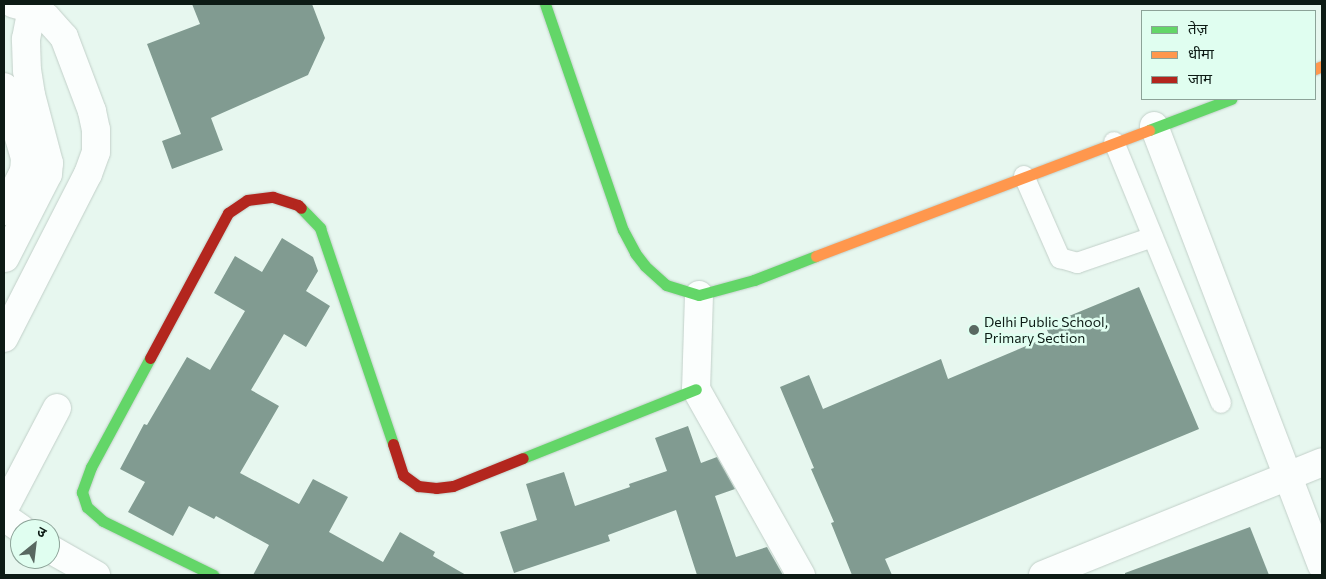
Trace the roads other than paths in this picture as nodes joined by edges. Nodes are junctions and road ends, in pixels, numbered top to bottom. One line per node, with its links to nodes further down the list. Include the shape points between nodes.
1 (546, 4): 11 (street, via 623,230 635,253 666,284)
2 (26, 6): 10 (street, via 27,71 49,163 48,174); 12 (street, via 55,26 71,51 92,111 96,152 84,182)
3 (4, 87): 8 (street, via 23,153 24,171)
4 (1228, 100): 5 (street)
5 (1154, 126): 6 (street); 17 (street)
6 (1114, 142): 7 (street); 9 (lane)
7 (1024, 176): 9 (lane, via 1060,258 1077,264); 11 (street, via 754,280)
8 (4, 210)
9 (1153, 237): 14 (lane)
10 (5, 258)
11 (699, 295): 13 (street)
12 (4, 338)
13 (696, 389): 22 (street, via 452,486 418,486 403,474 320,228 298,205 273,197 247,200 228,213 91,467 82,492 86,507 103,521); 23 (street)
14 (1221, 403)
15 (57, 408): 18 (street)
16 (1322, 462): 17 (street)
17 (1289, 474): 20 (street); 24 (street)
18 (4, 509)
19 (60, 562): 21 (street)
20 (1322, 565)
21 (96, 575)
22 (213, 575)
23 (801, 575)
24 (1043, 575)

